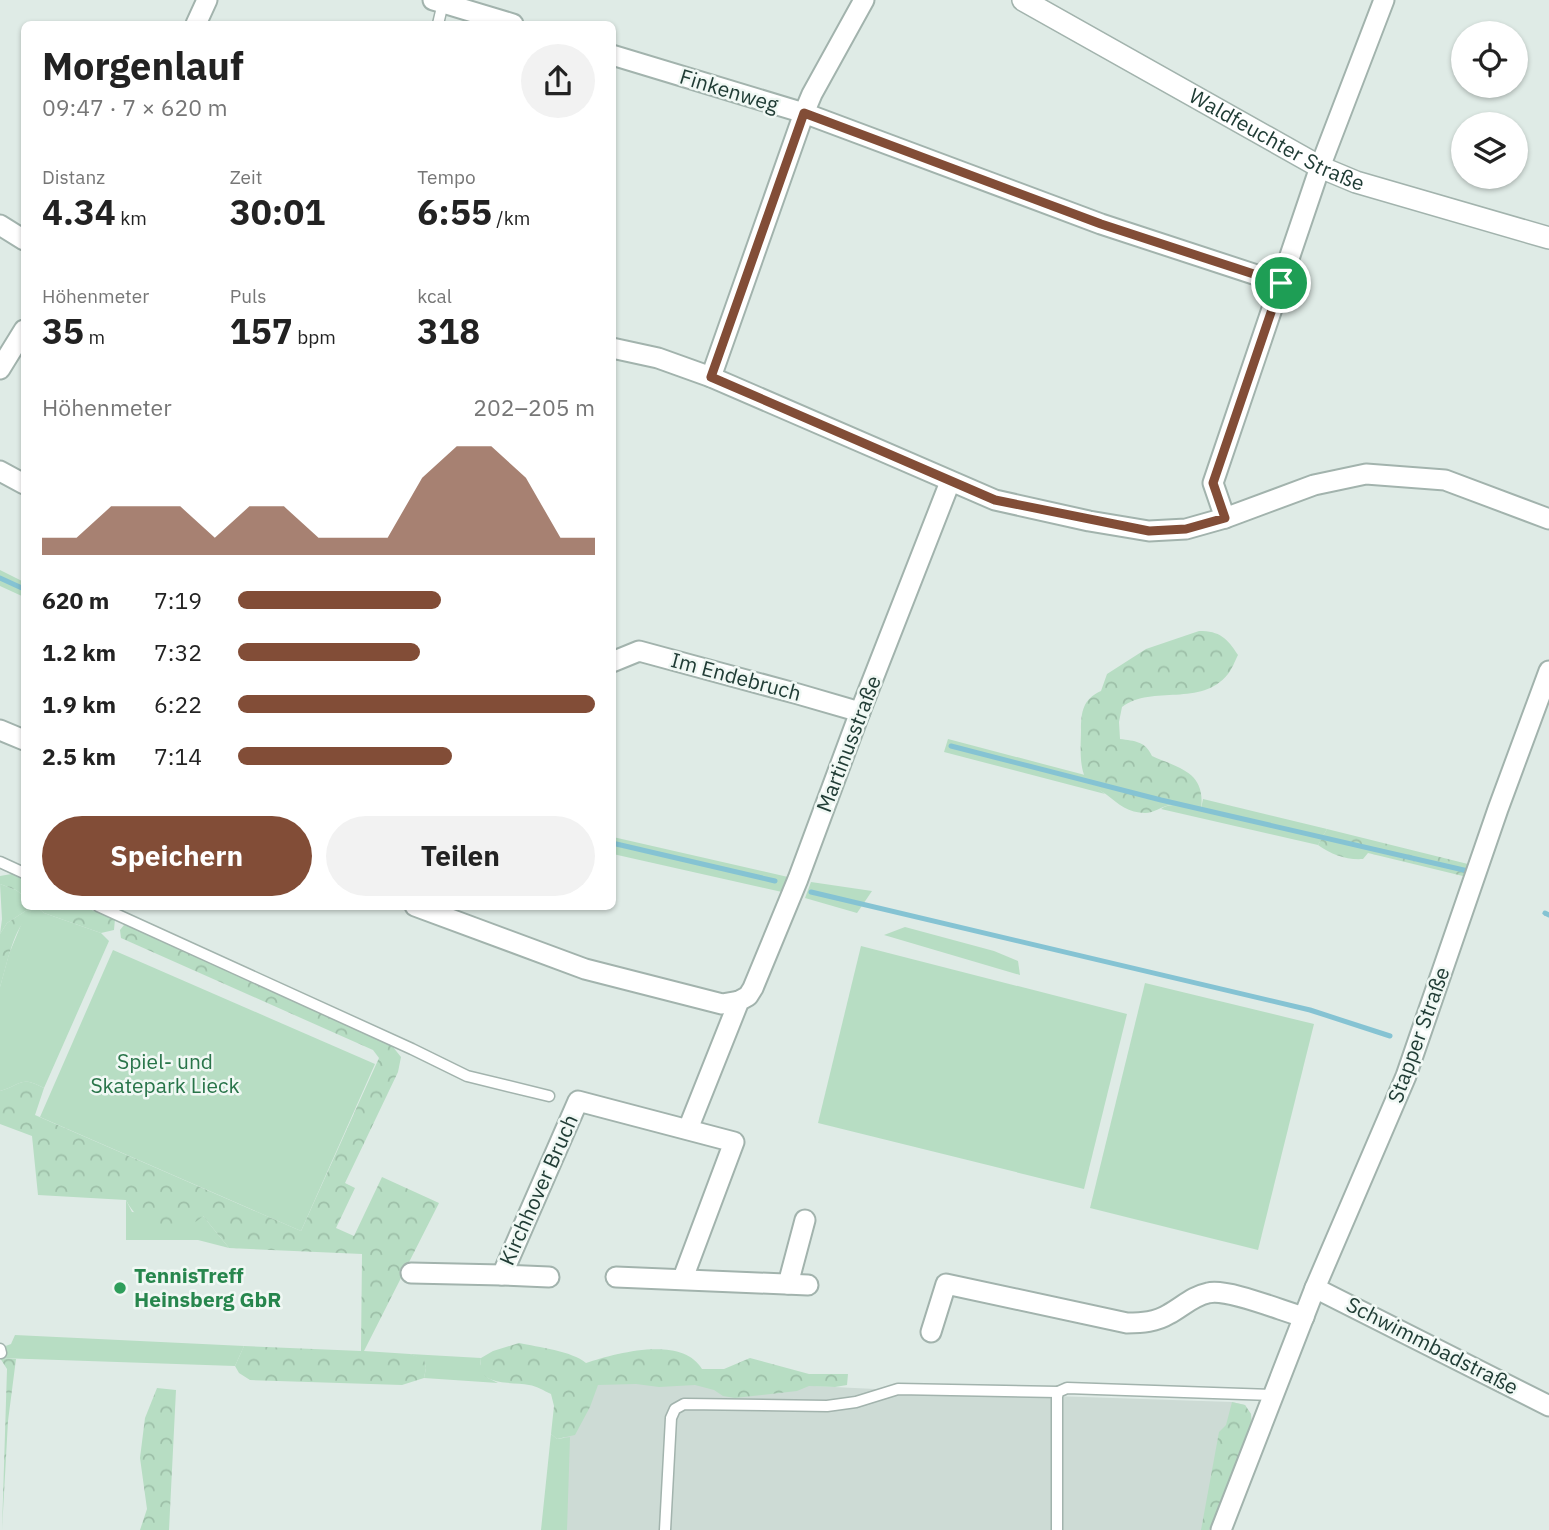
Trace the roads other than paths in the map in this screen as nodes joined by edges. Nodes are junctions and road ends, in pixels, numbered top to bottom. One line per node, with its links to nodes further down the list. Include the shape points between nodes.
1 (207, 0): 6 (street)
2 (864, 0): 10 (street)
3 (1023, 0): 11 (street, Waldfeuchter Straße)
4 (1384, 0): 11 (street)
5 (438, 2): 7 (lane); 8 (street)
6 (197, 21)
7 (438, 21)
8 (503, 21)
9 (616, 56): 10 (street, Finkenweg)
10 (804, 113): 15 (street, Finkenweg, via 1101,224); 19 (street)
11 (1320, 167): 14 (street, Waldfeuchter Straße, via 1356,182); 15 (street)
12 (0, 225): 13 (street)
13 (21, 238)
14 (1549, 238)
15 (1281, 283): 23 (street, via 1213,483)
16 (21, 335): 18 (street)
17 (616, 349): 19 (street)
18 (0, 369)
19 (711, 377): 22 (street)
20 (0, 471): 21 (street)
21 (21, 482)
22 (950, 482): 23 (street, via 995,500 1149,531 1186,529); 27 (street, Martinusstraße)
23 (1225, 518): 24 (street, via 1314,485 1366,474 1445,480)
24 (1549, 519)
25 (616, 661): 27 (street, Im Endebruch, via 639,651)
26 (1549, 671): 45 (street, Stapper Straße, via 1406,1076)
27 (860, 712): 34 (street, Martinusstraße, via 763,964 753,988)
28 (0, 730): 29 (street)
29 (21, 739)
30 (0, 862): 31 (lane)
31 (21, 872)
32 (107, 910): 35 (lane, via 467,1076)
33 (426, 910): 34 (street, via 585,970 722,1003)
34 (740, 1001): 36 (street, Martinusstraße)
35 (549, 1096)
36 (688, 1129): 39 (street, Kirchhover Bruch, via 578,1101); 42 (street, via 734,1142)
37 (805, 1220): 43 (street)
38 (411, 1273): 39 (street)
39 (502, 1275): 40 (street, Kirchhover Bruch)
40 (549, 1277)
41 (616, 1277): 42 (street)
42 (683, 1278): 43 (street)
43 (788, 1284): 44 (street)
44 (808, 1285)
45 (1315, 1288): 46 (street, Stapper Straße); 50 (street, Schwimmbadstraße)
46 (1304, 1317): 47 (street, via 1209,1292 1168,1315 1127,1324 946,1284); 49 (street, Stapper Straße)
47 (931, 1332)
48 (1058, 1392): 49 (lane, via 1067,1388); 51 (lane, via 898,1389 827,1406 684,1404 671,1418); 52 (lane)
49 (1274, 1395): 53 (street, Stapper Straße)
50 (1549, 1406)
51 (665, 1530)
52 (1057, 1530)
53 (1222, 1530)

